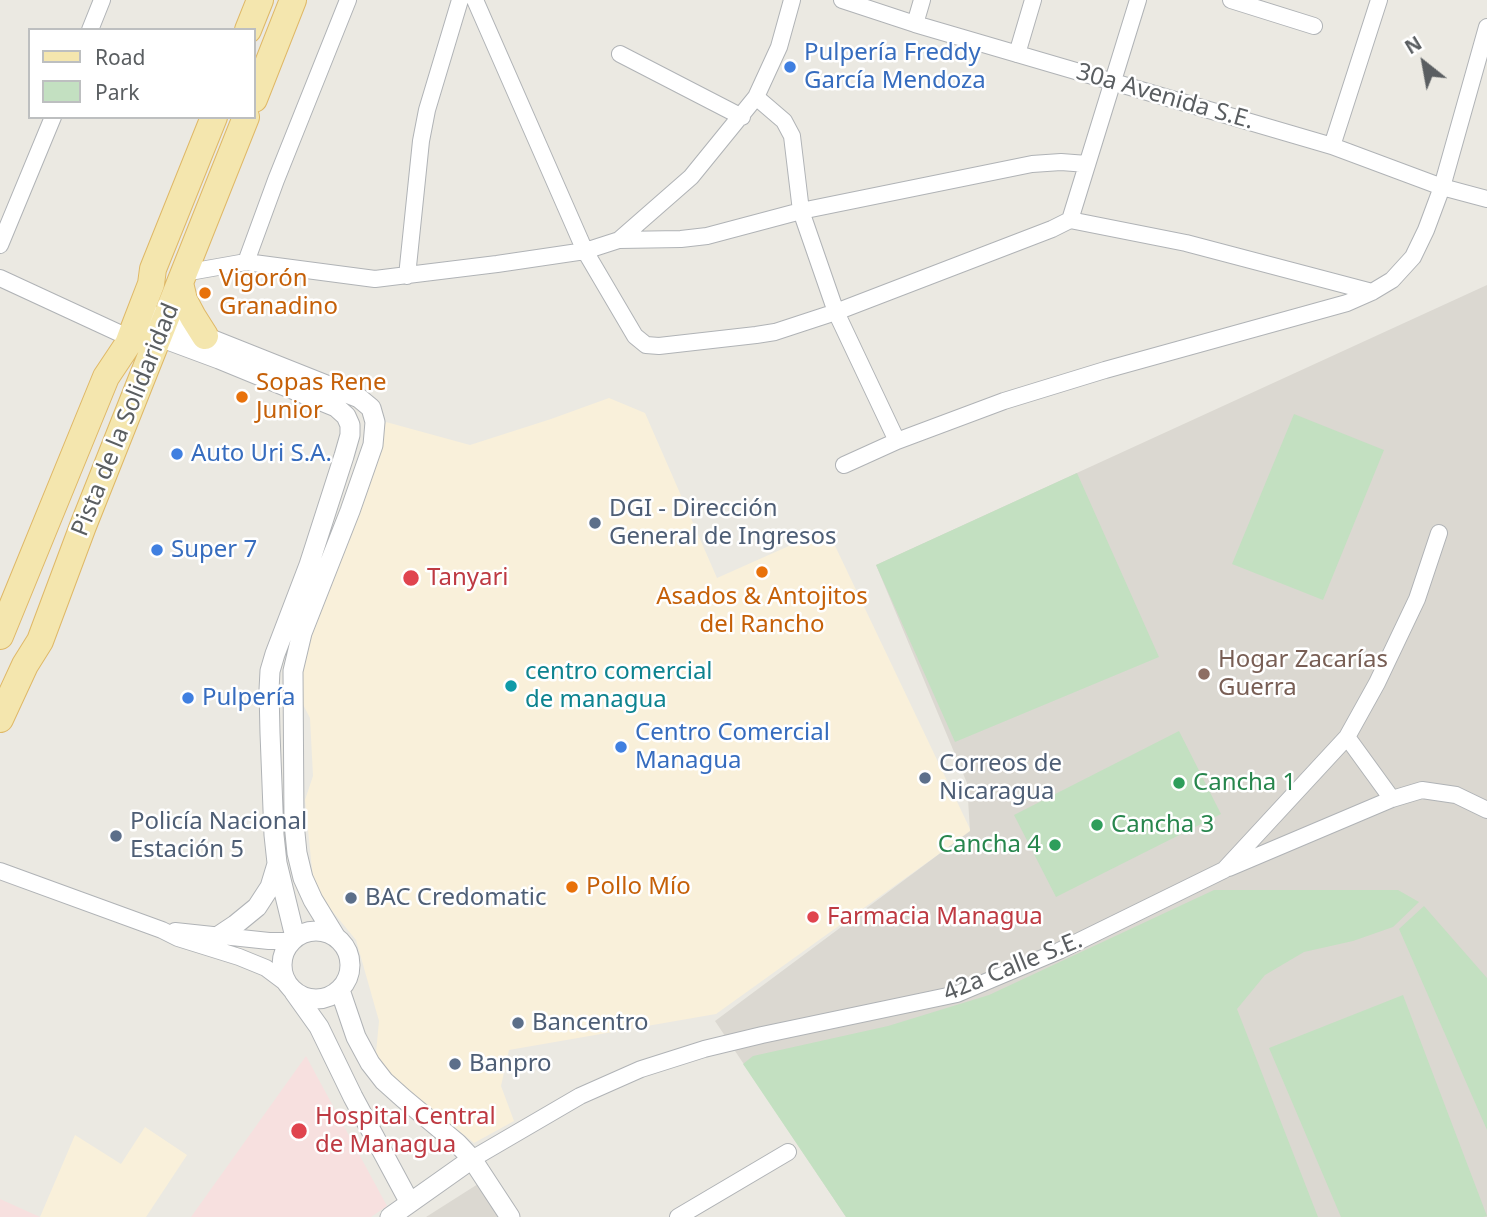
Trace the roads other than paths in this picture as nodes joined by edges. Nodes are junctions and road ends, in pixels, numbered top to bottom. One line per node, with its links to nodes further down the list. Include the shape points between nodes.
1 (102, 0): 16 (street)
2 (260, 0): 17 (main road)
3 (293, 0): 22 (main road)
4 (348, 0): 37 (street)
5 (460, 0): 38 (street, via 421,141)
6 (475, 0): 36 (street)
7 (792, 0): 23 (street, via 779,47)
8 (842, 0): 14 (street, 30a Avenida S.E.)
9 (922, 0): 14 (street)
10 (1033, 0): 20 (street)
11 (1138, 0): 21 (street)
12 (1231, 0): 15 (street)
13 (1379, 0): 28 (street)
14 (915, 24): 20 (street, 30a Avenida S.E.)
15 (1314, 26)
16 (91, 28)
17 (249, 28)
18 (1486, 31): 30 (street)
19 (620, 54): 24 (street)
20 (1017, 54): 21 (street, 30a Avenida S.E.)
21 (1113, 82): 28 (street, 30a Avenida S.E.); 29 (street)
22 (256, 94)
23 (756, 97): 24 (street); 32 (street, via 784,121 792,136)
24 (742, 117): 34 (street, via 691,177)
25 (52, 119): 35 (street)
26 (213, 119): 43 (main road, Pista de la Solidaridad, via 151,284)
27 (245, 119): 40 (main road, Pista de la Solidaridad)
28 (1332, 146): 30 (street, 30a Avenida S.E.)
29 (1087, 164): 32 (street, via 1032,164); 33 (street)
30 (1442, 187): 31 (street, 30a Avenida S.E.); 41 (street, via 1413,257 1392,280)
31 (1487, 199)
32 (801, 211): 34 (street, via 707,236); 42 (street)
33 (1070, 220): 41 (street, via 1186,243); 42 (street)
34 (619, 240): 36 (street)
35 (0, 245)
36 (586, 251): 38 (street); 42 (street, via 635,336 646,345 755,335)
37 (246, 262): 38 (street, via 375,279); 40 (street)
38 (407, 276)
39 (0, 278): 43 (street)
40 (182, 278): 44 (main road, Pista de la Solidaridad); 45 (main road, via 184,300)
41 (1372, 292): 46 (street, via 1004,401)
42 (836, 312): 46 (street)
43 (131, 324): 44 (street); 49 (main road, Pista de la Solidaridad, via 128,344 106,377)
44 (163, 329): 45 (street); 50 (main road, Pista de la Solidaridad, via 40,641); 54 (street, via 219,359 336,407 350,425 309,565 271,671)
45 (205, 335): 59 (street, via 359,398 371,408 375,422 373,445 302,633 293,671 297,853 313,900)
46 (897, 441): 47 (street)
47 (844, 465)
48 (1439, 533): 51 (street, 42a Calle S.E., via 1417,599)
49 (0, 636)
50 (0, 719)
51 (1347, 737): 52 (street); 55 (street, 42a Calle S.E.)
52 (1392, 800): 53 (street, via 1422,790 1456,795); 55 (street)
53 (1487, 810)
54 (277, 863): 58 (street, via 270,887 257,907); 60 (street)
55 (1224, 870): 64 (street, 42a Calle S.E., via 1059,951 957,994 727,1043 641,1069 580,1096)
56 (0, 871): 57 (street)
57 (162, 930): 58 (street); 61 (street, via 266,968)
58 (220, 935): 60 (street)
59 (335, 936): 60 (street, via 315,930); 62 (street, via 349,954 347,981)
60 (293, 939): 61 (street, via 281,961)
61 (290, 987): 62 (street, via 305,998 317,999); 65 (street, via 319,1027)
62 (340, 990): 64 (street, via 369,1063)
63 (788, 1152): 68 (street)
64 (472, 1159): 65 (street, 42a Calle S.E.); 67 (street)
65 (410, 1203): 66 (street, 42a Calle S.E.)
66 (390, 1217)
67 (510, 1217)
68 (678, 1217)

